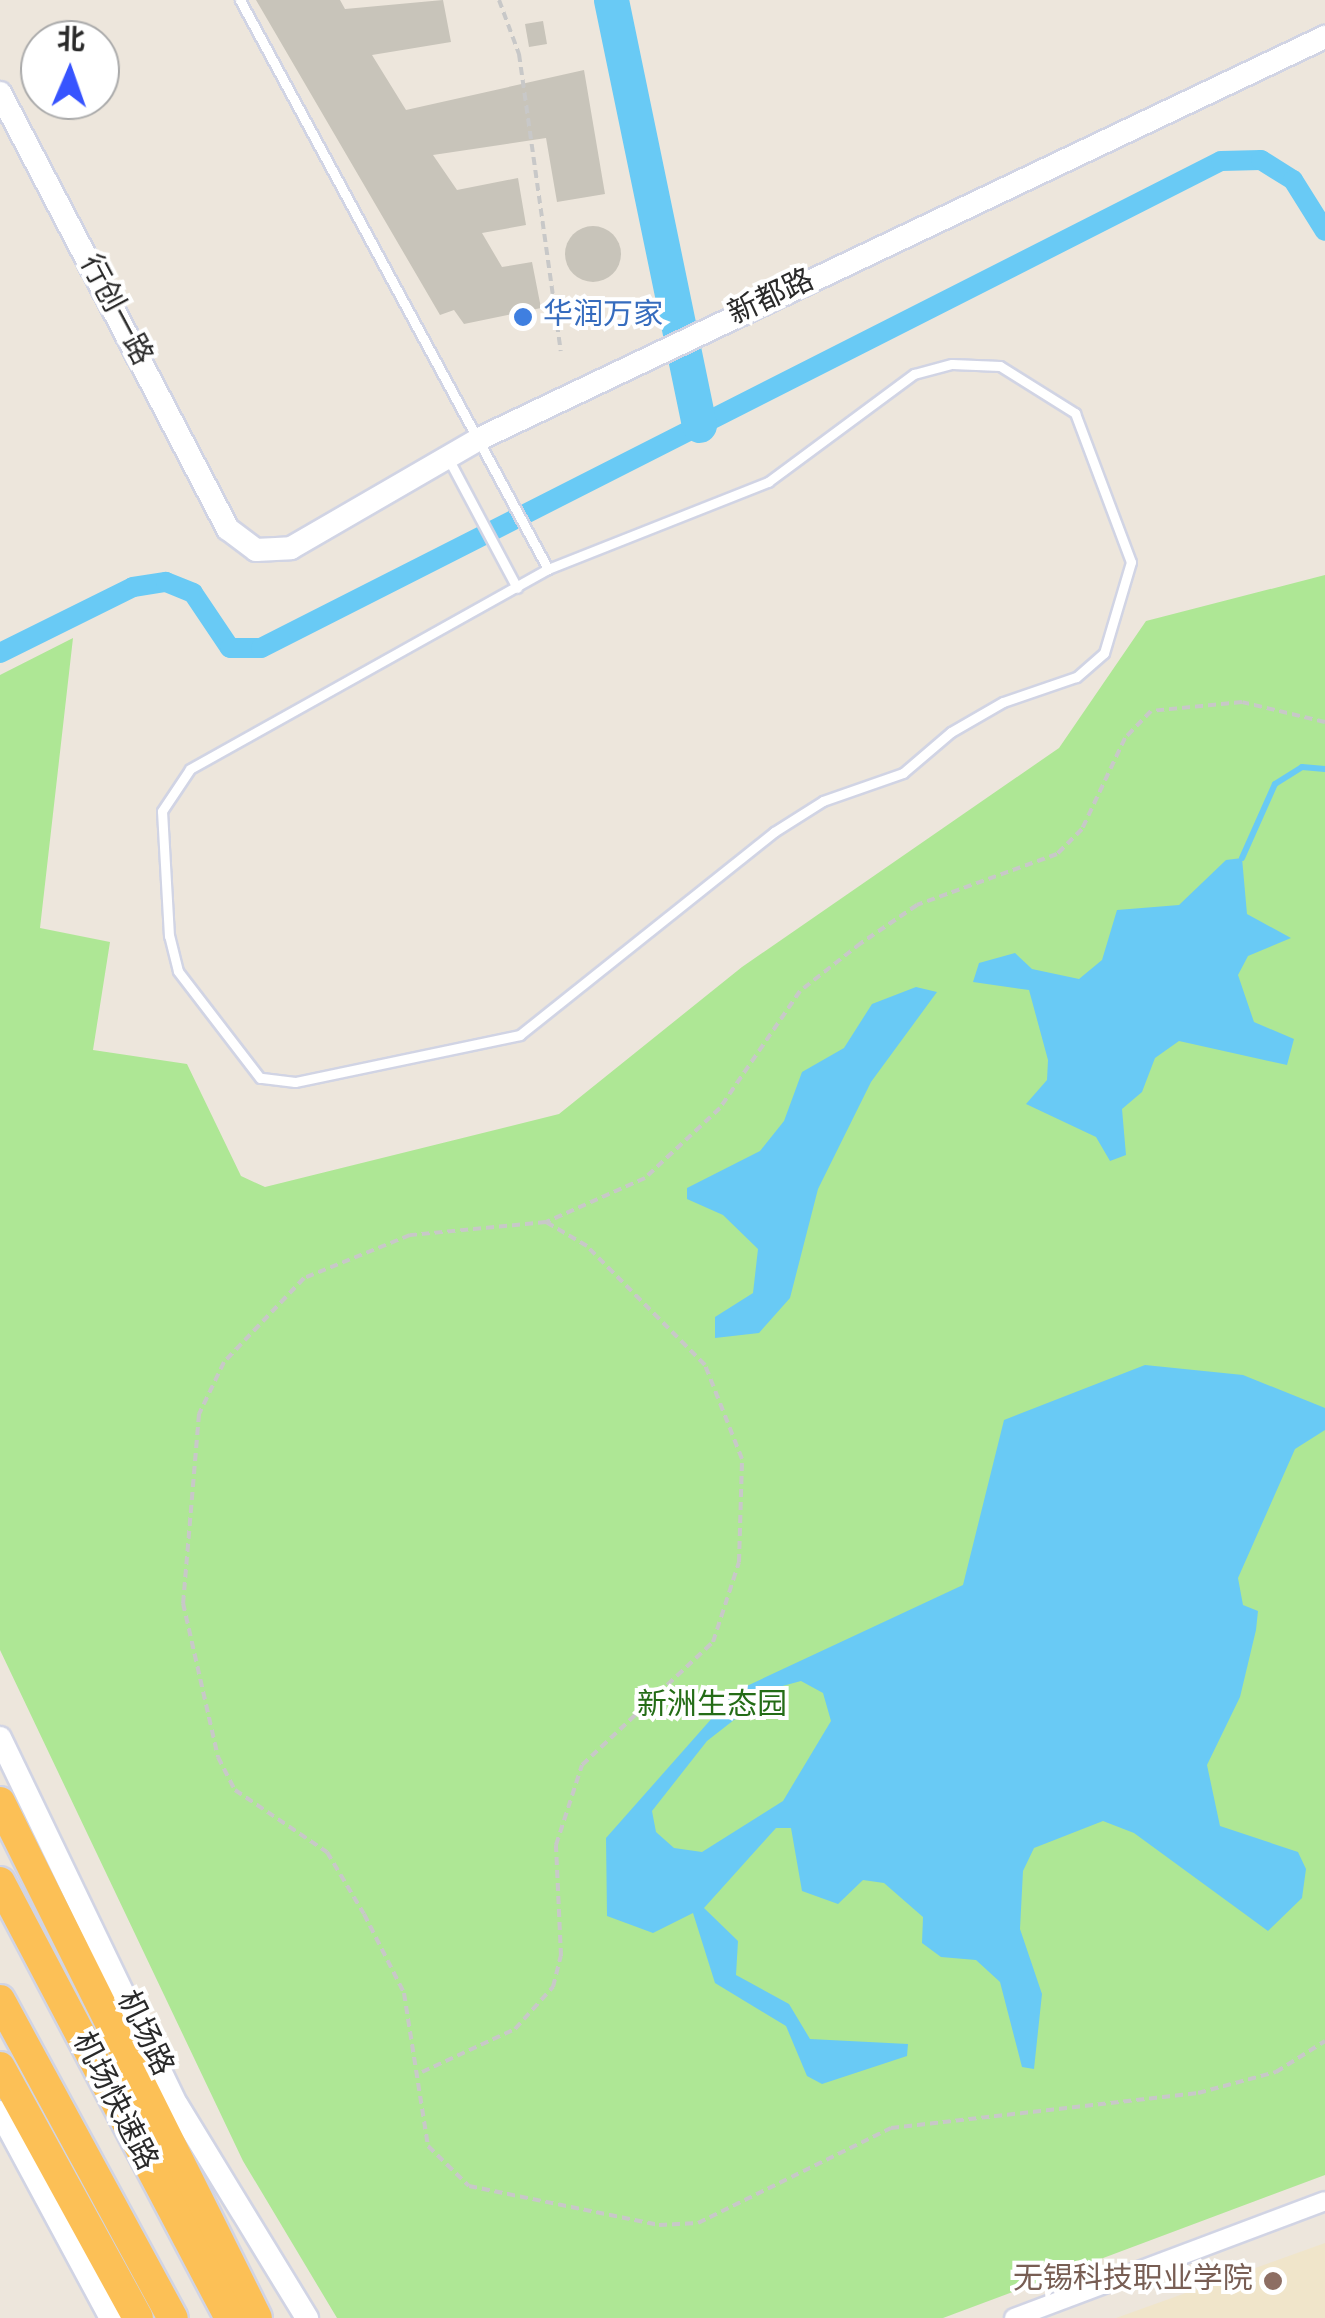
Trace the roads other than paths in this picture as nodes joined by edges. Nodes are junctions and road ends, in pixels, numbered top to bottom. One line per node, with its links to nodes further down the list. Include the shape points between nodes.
1 (240, 0): 4 (lane)
2 (1325, 37): 4 (street, 新都路)
3 (0, 94): 6 (street, 行创一路)
4 (479, 439): 5 (street, 新都路); 7 (lane)
5 (446, 456): 6 (street, 新都路, via 291,548 256,550); 8 (lane)
6 (228, 529)
7 (548, 569): 8 (lane); 8 (lane, via 768,482 881,395 952,364 1000,366 1075,413 1131,562 1104,654 1076,677 1003,702 903,773 823,801 520,1035 295,1082 260,1078 178,971 160,847 172,788 190,770)
8 (516, 588)
9 (0, 1738): 22 (street, 机场路, via 177,2105)
10 (0, 1802): 21 (highway)
11 (0, 1882): 20 (highway, 机场快速路)
12 (3, 2008): 19 (highway, 机场快速路)
13 (0, 2067): 18 (highway)
14 (0, 2112): 17 (street)
15 (1325, 2201): 16 (street)
16 (1052, 2311): 23 (street)
17 (111, 2318)
18 (138, 2318)
19 (173, 2318)
20 (230, 2318)
21 (257, 2318)
22 (307, 2318)
23 (1014, 2318)

